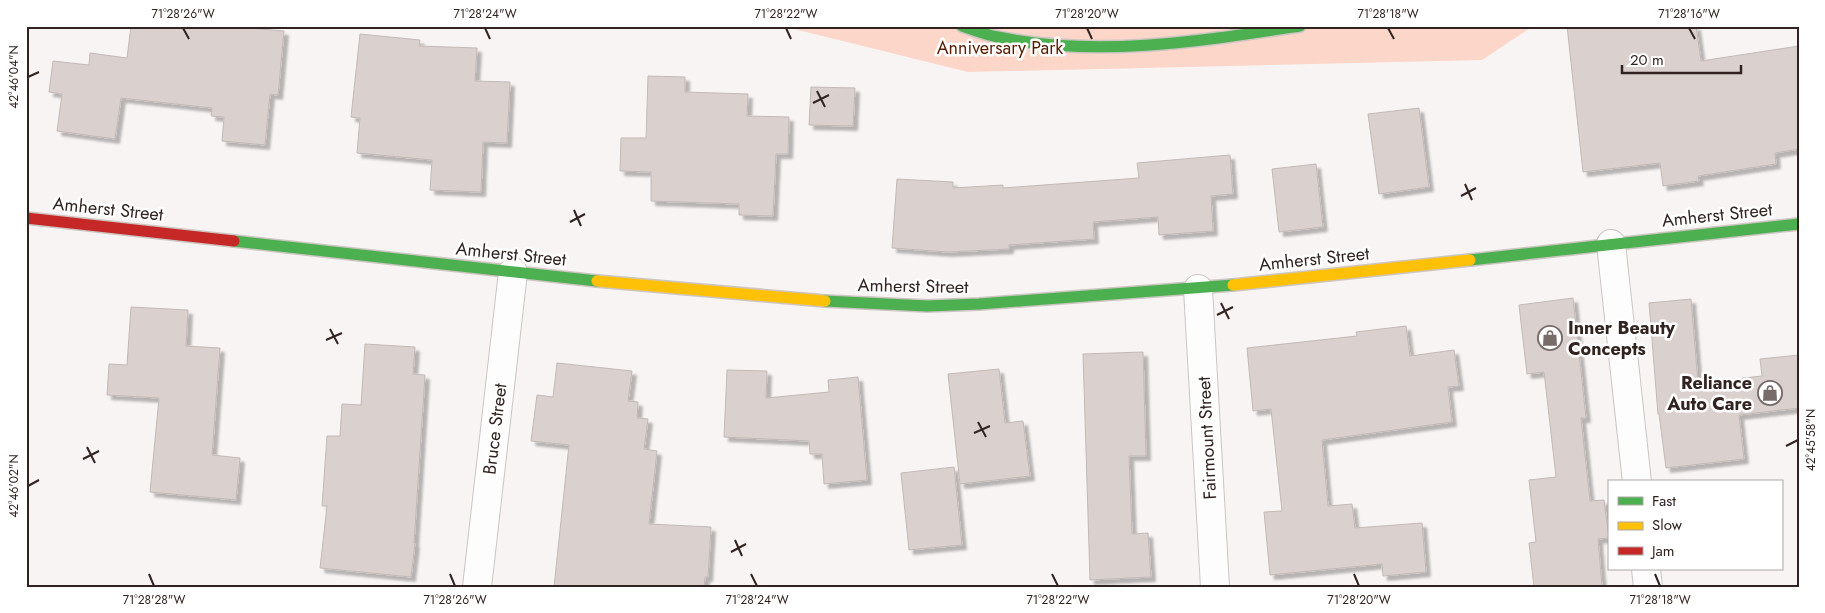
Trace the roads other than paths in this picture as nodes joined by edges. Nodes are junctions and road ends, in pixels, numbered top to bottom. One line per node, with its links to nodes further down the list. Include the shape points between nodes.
1 (962, 26): 2 (main road, via 1001,38 1117,46 1217,38)
2 (1300, 26)
3 (26, 218): 6 (main road, Amherst Street)
4 (1799, 224): 5 (main road, Amherst Street)
5 (1611, 244): 7 (main road, Amherst Street); 8 (street)
6 (513, 272): 7 (main road, Amherst Street, via 797,299 927,306); 10 (street, Bruce Street)
7 (1198, 289): 11 (street, Fairmount Street)
8 (1636, 480)
9 (1646, 570): 12 (street)
10 (477, 587)
11 (1215, 587)
12 (1648, 587)

